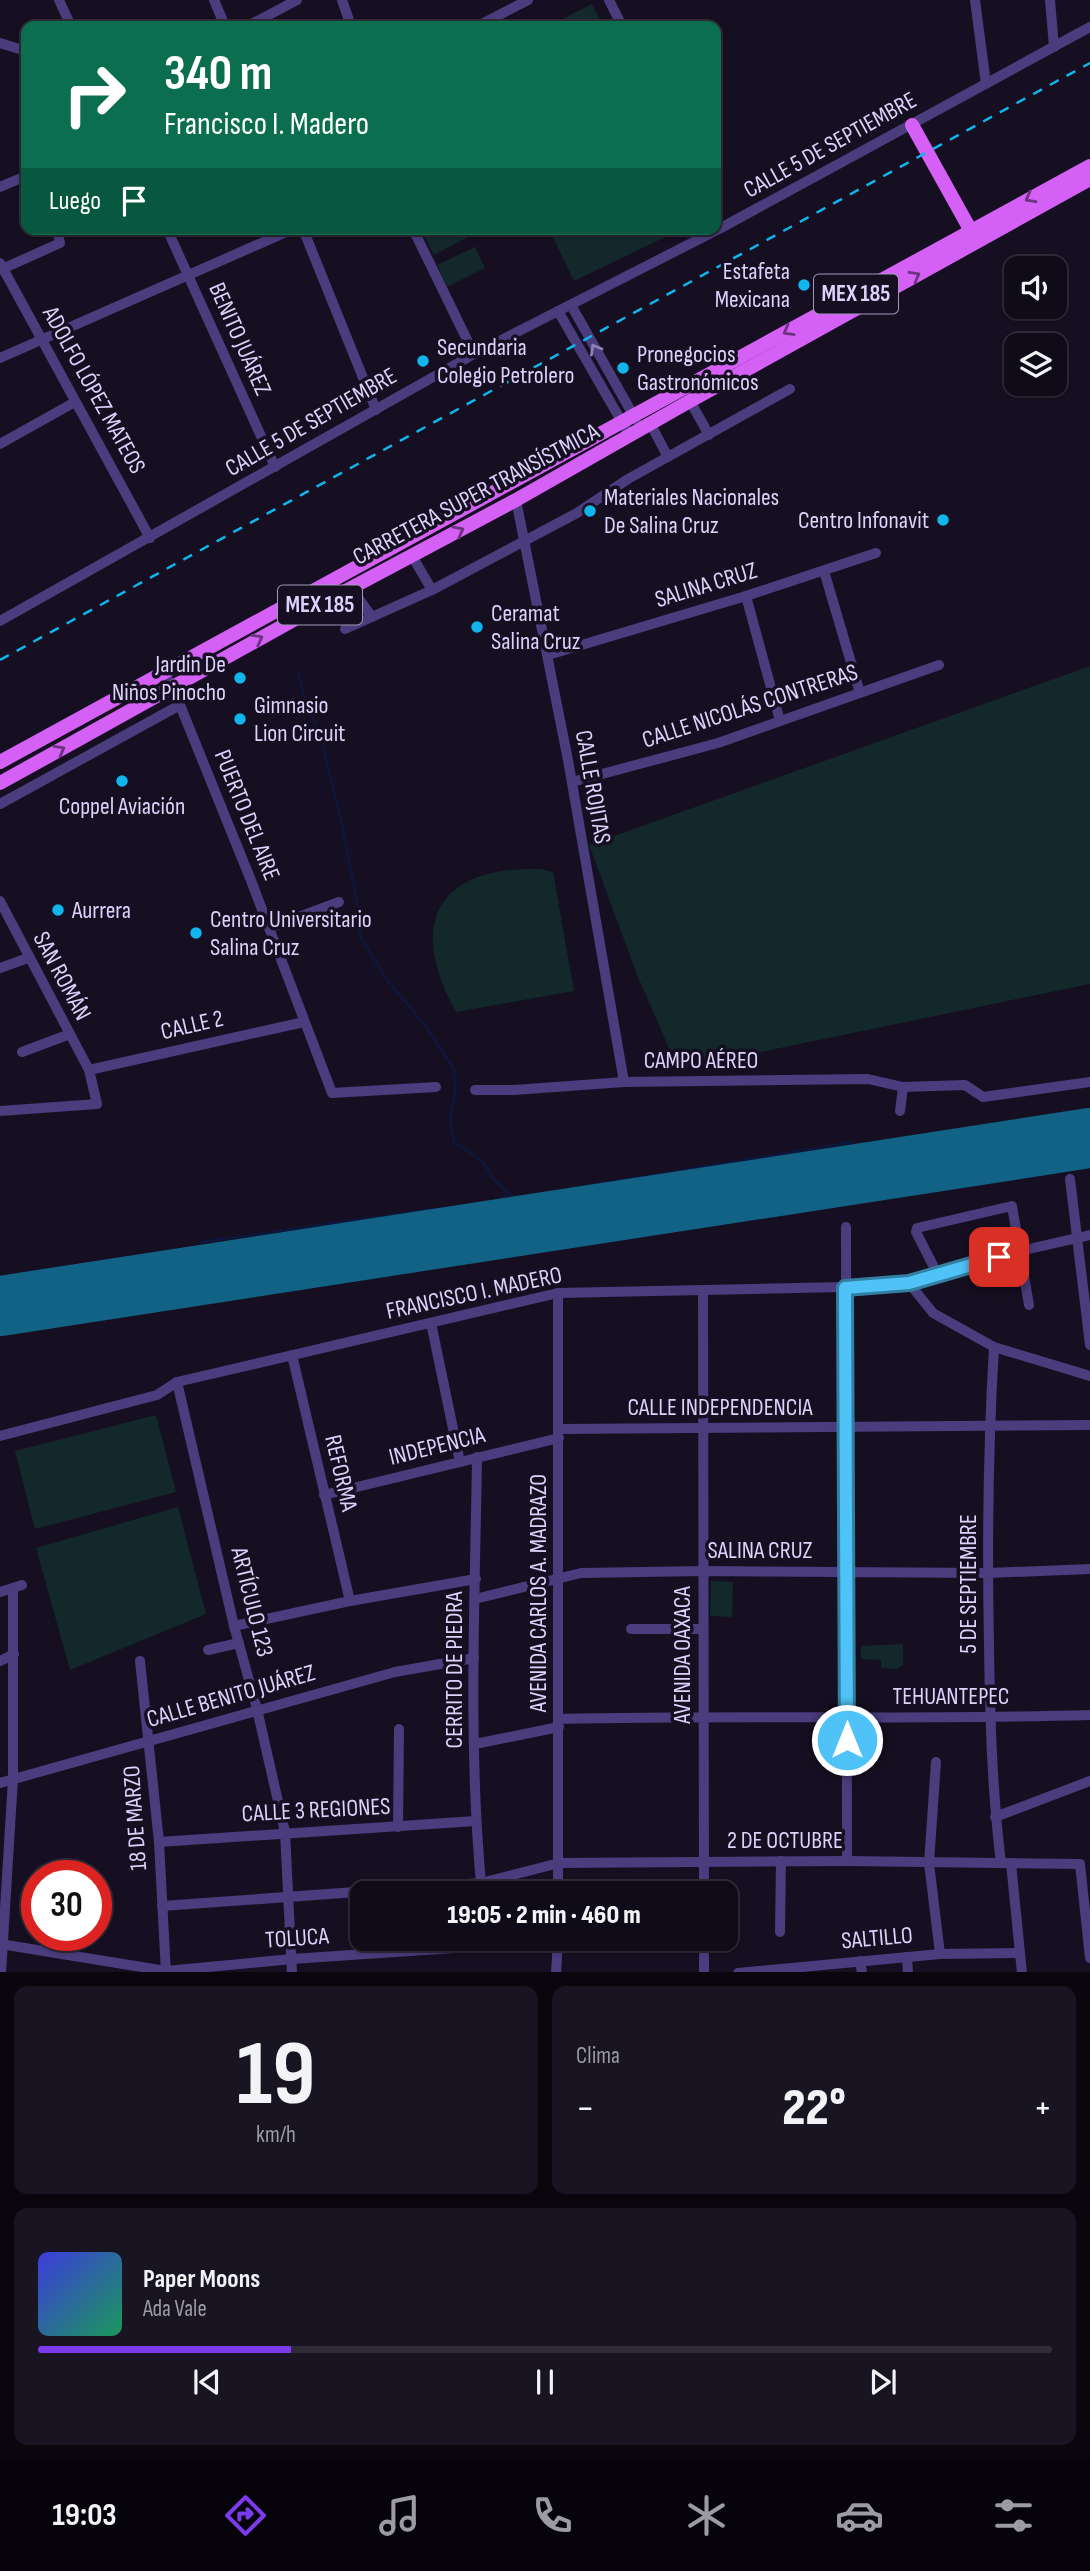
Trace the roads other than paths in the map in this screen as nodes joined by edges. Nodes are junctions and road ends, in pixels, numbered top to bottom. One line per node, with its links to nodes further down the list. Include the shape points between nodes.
1 (59, 0): 9 (street)
2 (214, 0): 10 (street)
3 (297, 0): 11 (street)
4 (342, 0): 12 (street)
5 (528, 0): 13 (street)
6 (609, 0): 14 (street)
7 (975, 0): 19 (street)
8 (1050, 0): 17 (street)
9 (69, 21)
10 (223, 21)
11 (257, 21)
12 (349, 21)
13 (488, 21)
14 (620, 21)
15 (1090, 27): 17 (street, CALLE 5 DE SEPTIEMBRE)
16 (0, 43): 18 (street)
17 (1054, 47): 19 (street, CALLE 5 DE SEPTIEMBRE)
18 (21, 49)
19 (986, 84): 20 (street, CALLE 5 DE SEPTIEMBRE)
20 (912, 125): 25 (street, CALLE 5 DE SEPTIEMBRE); 32 (main road)
21 (1090, 166): 32 (main road, MEX 185, one-way to 32)
22 (21, 178): 24 (street)
23 (1090, 179): 32 (main road, CARRETERA SUPER TRANSÍSTMICA / MEX 185)
24 (0, 187)
25 (721, 224)
26 (58, 235): 33 (street, via 60,243)
27 (170, 235): 34 (street, BENITO JUÁREZ)
28 (280, 235): 34 (street)
29 (305, 235): 43 (street)
30 (416, 235): 38 (street)
31 (701, 235): 35 (street, CALLE 5 DE SEPTIEMBRE)
32 (972, 238): 42 (main road, CARRETERA SUPER TRANSÍSTMICA / MEX 185, one-way to 32); 44 (main road, MEX 185, one-way to 44)
33 (1, 267): 37 (street, ADOLFO LÓPEZ MATEOS)
34 (188, 276): 37 (street); 49 (street, BENITO JUÁREZ)
35 (570, 305): 36 (street, CALLE 5 DE SEPTIEMBRE); 44 (street, one-way to 35)
36 (558, 311): 38 (street, CALLE 5 DE SEPTIEMBRE); 44 (street)
37 (43, 340): 39 (street); 41 (street, ADOLFO LÓPEZ MATEOS)
38 (474, 354): 43 (street, CALLE 5 DE SEPTIEMBRE)
39 (0, 358)
40 (790, 389): 46 (street)
41 (75, 401): 47 (street); 51 (street, ADOLFO LÓPEZ MATEOS)
42 (690, 401): 45 (main road, CARRETERA SUPER TRANSÍSTMICA / MEX 185); 46 (street)
43 (376, 410): 49 (street, CALLE 5 DE SEPTIEMBRE)
44 (628, 419): 45 (street); 64 (main road, CARRETERA SUPER TRANSÍSTMICA / MEX 185)
45 (641, 430): 48 (street); 50 (main road, CARRETERA SUPER TRANSÍSTMICA / MEX 185)
46 (709, 435): 48 (street)
47 (0, 444)
48 (668, 457): 52 (street)
49 (275, 467): 51 (street, CALLE 5 DE SEPTIEMBRE)
50 (516, 500): 52 (street, CALLE ROJITAS); 54 (main road, CARRETERA SUPER TRANSÍSTMICA / MEX 185, one-way to 50)
51 (150, 538): 60 (street, CALLE 5 DE SEPTIEMBRE)
52 (523, 540): 57 (street); 62 (street, CALLE ROJITAS)
53 (876, 553): 55 (street, SALINA CRUZ)
54 (412, 556): 56 (main road, CARRETERA SUPER TRANSÍSTMICA / MEX 185); 57 (street)
55 (824, 571): 58 (street, SALINA CRUZ); 66 (street)
56 (351, 587): 59 (street); 65 (main road, CARRETERA SUPER TRANSÍSTMICA / MEX 185, one-way to 56)
57 (432, 590): 59 (street)
58 (746, 596): 62 (street, SALINA CRUZ); 68 (street)
59 (372, 617): 61 (street)
60 (0, 621)
61 (345, 629)
62 (548, 655): 70 (street, CALLE ROJITAS)
63 (939, 665): 66 (street, CALLE NICOLÁS CONTRERAS)
64 (164, 673): 65 (street, PUERTO DEL AIRE); 69 (main road, CARRETERA SUPER TRANSÍSTMICA / MEX 185)
65 (172, 687): 67 (street, PUERTO DEL AIRE); 71 (main road, CARRETERA SUPER TRANSÍSTMICA / MEX 185, one-way to 65)
66 (860, 693): 68 (street, CALLE NICOLÁS CONTRERAS)
67 (180, 705): 72 (street); 75 (street, PUERTO DEL AIRE)
68 (780, 722): 70 (street, CALLE NICOLÁS CONTRERAS)
69 (0, 762)
70 (572, 782): 82 (street, CALLE ROJITAS)
71 (0, 783)
72 (0, 804)
73 (0, 901): 76 (street, SAN ROMÁN)
74 (339, 902): 75 (street)
75 (270, 928): 78 (street, PUERTO DEL AIRE)
76 (29, 958): 77 (street); 79 (street, SAN ROMÁN)
77 (0, 968)
78 (304, 1021): 81 (street, CALLE 2); 84 (street, PUERTO DEL AIRE, via 332,1093)
79 (70, 1034): 80 (street); 81 (street, SAN ROMÁN)
80 (22, 1052)
81 (89, 1070): 87 (street, SAN ROMÁN, via 97,1104)
82 (624, 1082): 85 (street, CAMPO AÉREO, via 867,1079); 86 (street, CAMPO AÉREO)
83 (1090, 1082): 85 (street, CAMPO AÉREO, via 984,1097 965,1085)
84 (436, 1087)
85 (903, 1087): 88 (street)
86 (475, 1090)
87 (0, 1111)
88 (900, 1111)
89 (1070, 1179): 92 (street)
90 (846, 1227): 96 (street)
91 (1090, 1235): 92 (street, FRANCISCO I. MADERO)
92 (1078, 1238): 93 (street, FRANCISCO I. MADERO); 101 (street)
93 (1020, 1251): 94 (street, FRANCISCO I. MADERO); 94 (street, via 1012,1206 920,1226 916,1232); 99 (street)
94 (937, 1275): 95 (street, FRANCISCO I. MADERO)
95 (909, 1283): 96 (street, FRANCISCO I. MADERO); 102 (street, via 933,1314)
96 (845, 1288): 97 (street, FRANCISCO I. MADERO); 107 (street)
97 (703, 1291): 98 (street, FRANCISCO I. MADERO); 109 (street, AVENIDA OAXACA)
98 (558, 1293): 100 (street, FRANCISCO I. MADERO); 110 (street, AVENIDA CARLOS A. MADRAZO)
99 (1029, 1305)
100 (431, 1323): 103 (street, FRANCISCO I. MADERO); 113 (street)
101 (1090, 1345)
102 (994, 1347): 104 (street); 108 (street, 5 DE SEPTIEMBRE)
103 (292, 1355): 105 (street, FRANCISCO I. MADERO); 114 (street, REFORMA)
104 (1090, 1376)
105 (177, 1382): 111 (street, FRANCISCO I. MADERO, via 157,1395); 124 (street, ARTÍCULO 123)
106 (1090, 1425): 108 (street, CALLE INDEPENDENCIA)
107 (847, 1427): 108 (street, CALLE INDEPENDENCIA); 109 (street, CALLE INDEPENDENCIA); 117 (street)
108 (989, 1427): 118 (street, 5 DE SEPTIEMBRE)
109 (703, 1428): 110 (street, CALLE INDEPENDENCIA); 116 (street, AVENIDA OAXACA)
110 (559, 1433): 112 (street, INDEPENCIA); 119 (street, AVENIDA CARLOS A. MADRAZO)
111 (0, 1436)
112 (477, 1457): 113 (street, INDEPENCIA); 120 (street, CERRITO DE PIEDRA)
113 (460, 1462): 114 (street, INDEPENCIA)
114 (324, 1495): 123 (street, REFORMA)
115 (1090, 1569): 118 (street, SALINA CRUZ)
116 (703, 1571): 117 (street, SALINA CRUZ); 119 (street, SALINA CRUZ, via 580,1573); 126 (street, AVENIDA OAXACA)
117 (848, 1571): 118 (street, SALINA CRUZ); 136 (street)
118 (988, 1573): 137 (street, 5 DE SEPTIEMBRE)
119 (560, 1578): 122 (street, SALINA CRUZ); 138 (street, AVENIDA CARLOS A. MADRAZO)
120 (476, 1579): 122 (street, CERRITO DE PIEDRA); 123 (street)
121 (0, 1592): 129 (street, via 18,1587)
122 (475, 1599): 130 (street, CERRITO DE PIEDRA)
123 (351, 1601): 124 (street)
124 (234, 1626): 127 (street, ARTÍCULO 123)
125 (631, 1629): 126 (street)
126 (703, 1629): 135 (street, AVENIDA OAXACA)
127 (239, 1643): 128 (street); 133 (street, ARTÍCULO 123)
128 (208, 1650)
129 (14, 1654): 131 (street); 143 (street)
130 (474, 1658): 133 (street, CALLE BENITO JUÁREZ, via 395,1672); 141 (street, CERRITO DE PIEDRA)
131 (0, 1661)
132 (140, 1661): 140 (street, 18 DE MARZO)
133 (257, 1709): 140 (street, CALLE BENITO JUÁREZ); 149 (street, ARTÍCULO 123)
134 (1090, 1715): 137 (street, TEHUANTEPEC)
135 (703, 1716): 136 (street, TEHUANTEPEC); 138 (street, TEHUANTEPEC); 151 (street, AVENIDA OAXACA)
136 (847, 1716): 137 (street, TEHUANTEPEC); 153 (street)
137 (990, 1718): 146 (street, 5 DE SEPTIEMBRE)
138 (559, 1723): 141 (street, TEHUANTEPEC); 154 (street, AVENIDA CARLOS A. MADRAZO)
139 (399, 1729): 148 (street)
140 (150, 1741): 143 (street, CALLE BENITO JUÁREZ); 150 (street, 18 DE MARZO)
141 (474, 1744): 147 (street, CERRITO DE PIEDRA)
142 (936, 1762): 155 (street)
143 (13, 1779): 145 (street, CALLE BENITO JUÁREZ); 165 (street)
144 (1090, 1781): 146 (street)
145 (0, 1783)
146 (995, 1817): 156 (street, 5 DE SEPTIEMBRE)
147 (476, 1821): 148 (street, CALLE 3 REGIONES); 157 (street, CERRITO DE PIEDRA)
148 (398, 1827): 149 (street, CALLE 3 REGIONES)
149 (285, 1832): 150 (street, CALLE 3 REGIONES); 162 (street, ARTÍCULO 123)
150 (159, 1842): 163 (street, 18 DE MARZO)
151 (704, 1861): 152 (street, 2 DE OCTUBRE); 154 (street, 2 DE OCTUBRE); 160 (street, AVENIDA OAXACA)
152 (781, 1861): 153 (street, 2 DE OCTUBRE); 164 (street)
153 (847, 1861): 155 (street, 2 DE OCTUBRE)
154 (559, 1863): 158 (street, 2 DE OCTUBRE); 159 (street, AVENIDA CARLOS A. MADRAZO)
155 (929, 1863): 156 (street, 2 DE OCTUBRE); 170 (street)
156 (1006, 1863): 169 (street, 5 DE SEPTIEMBRE); 172 (street, 2 DE OCTUBRE, via 1080,1864)
157 (481, 1881)
158 (489, 1881)
159 (558, 1881)
160 (704, 1881)
161 (350, 1891): 162 (street, 2 DE OCTUBRE)
162 (287, 1895): 163 (street, 2 DE OCTUBRE); 173 (street, ARTÍCULO 123)
163 (162, 1906): 177 (street, 18 DE MARZO)
164 (780, 1932)
165 (1, 1944): 176 (street); 177 (street, TOLUCA)
166 (404, 1951): 173 (street, TOLUCA)
167 (557, 1951): 179 (street)
168 (704, 1951): 180 (street)
169 (1020, 1953): 170 (street, SALTILLO); 184 (street, 5 DE SEPTIEMBRE)
170 (940, 1954): 171 (street, SALTILLO)
171 (907, 1957): 174 (street, SALTILLO); 183 (street)
172 (1090, 1958)
173 (292, 1959): 177 (street, TOLUCA); 178 (street, ARTÍCULO 123)
174 (860, 1961): 175 (street, SALTILLO); 182 (street)
175 (806, 1969): 181 (street, SALTILLO)
176 (1, 1972)
177 (166, 1972)
178 (292, 1972)
179 (555, 1972)
180 (704, 1972)
181 (738, 1972)
182 (862, 1972)
183 (908, 1972)
184 (1022, 1972)

